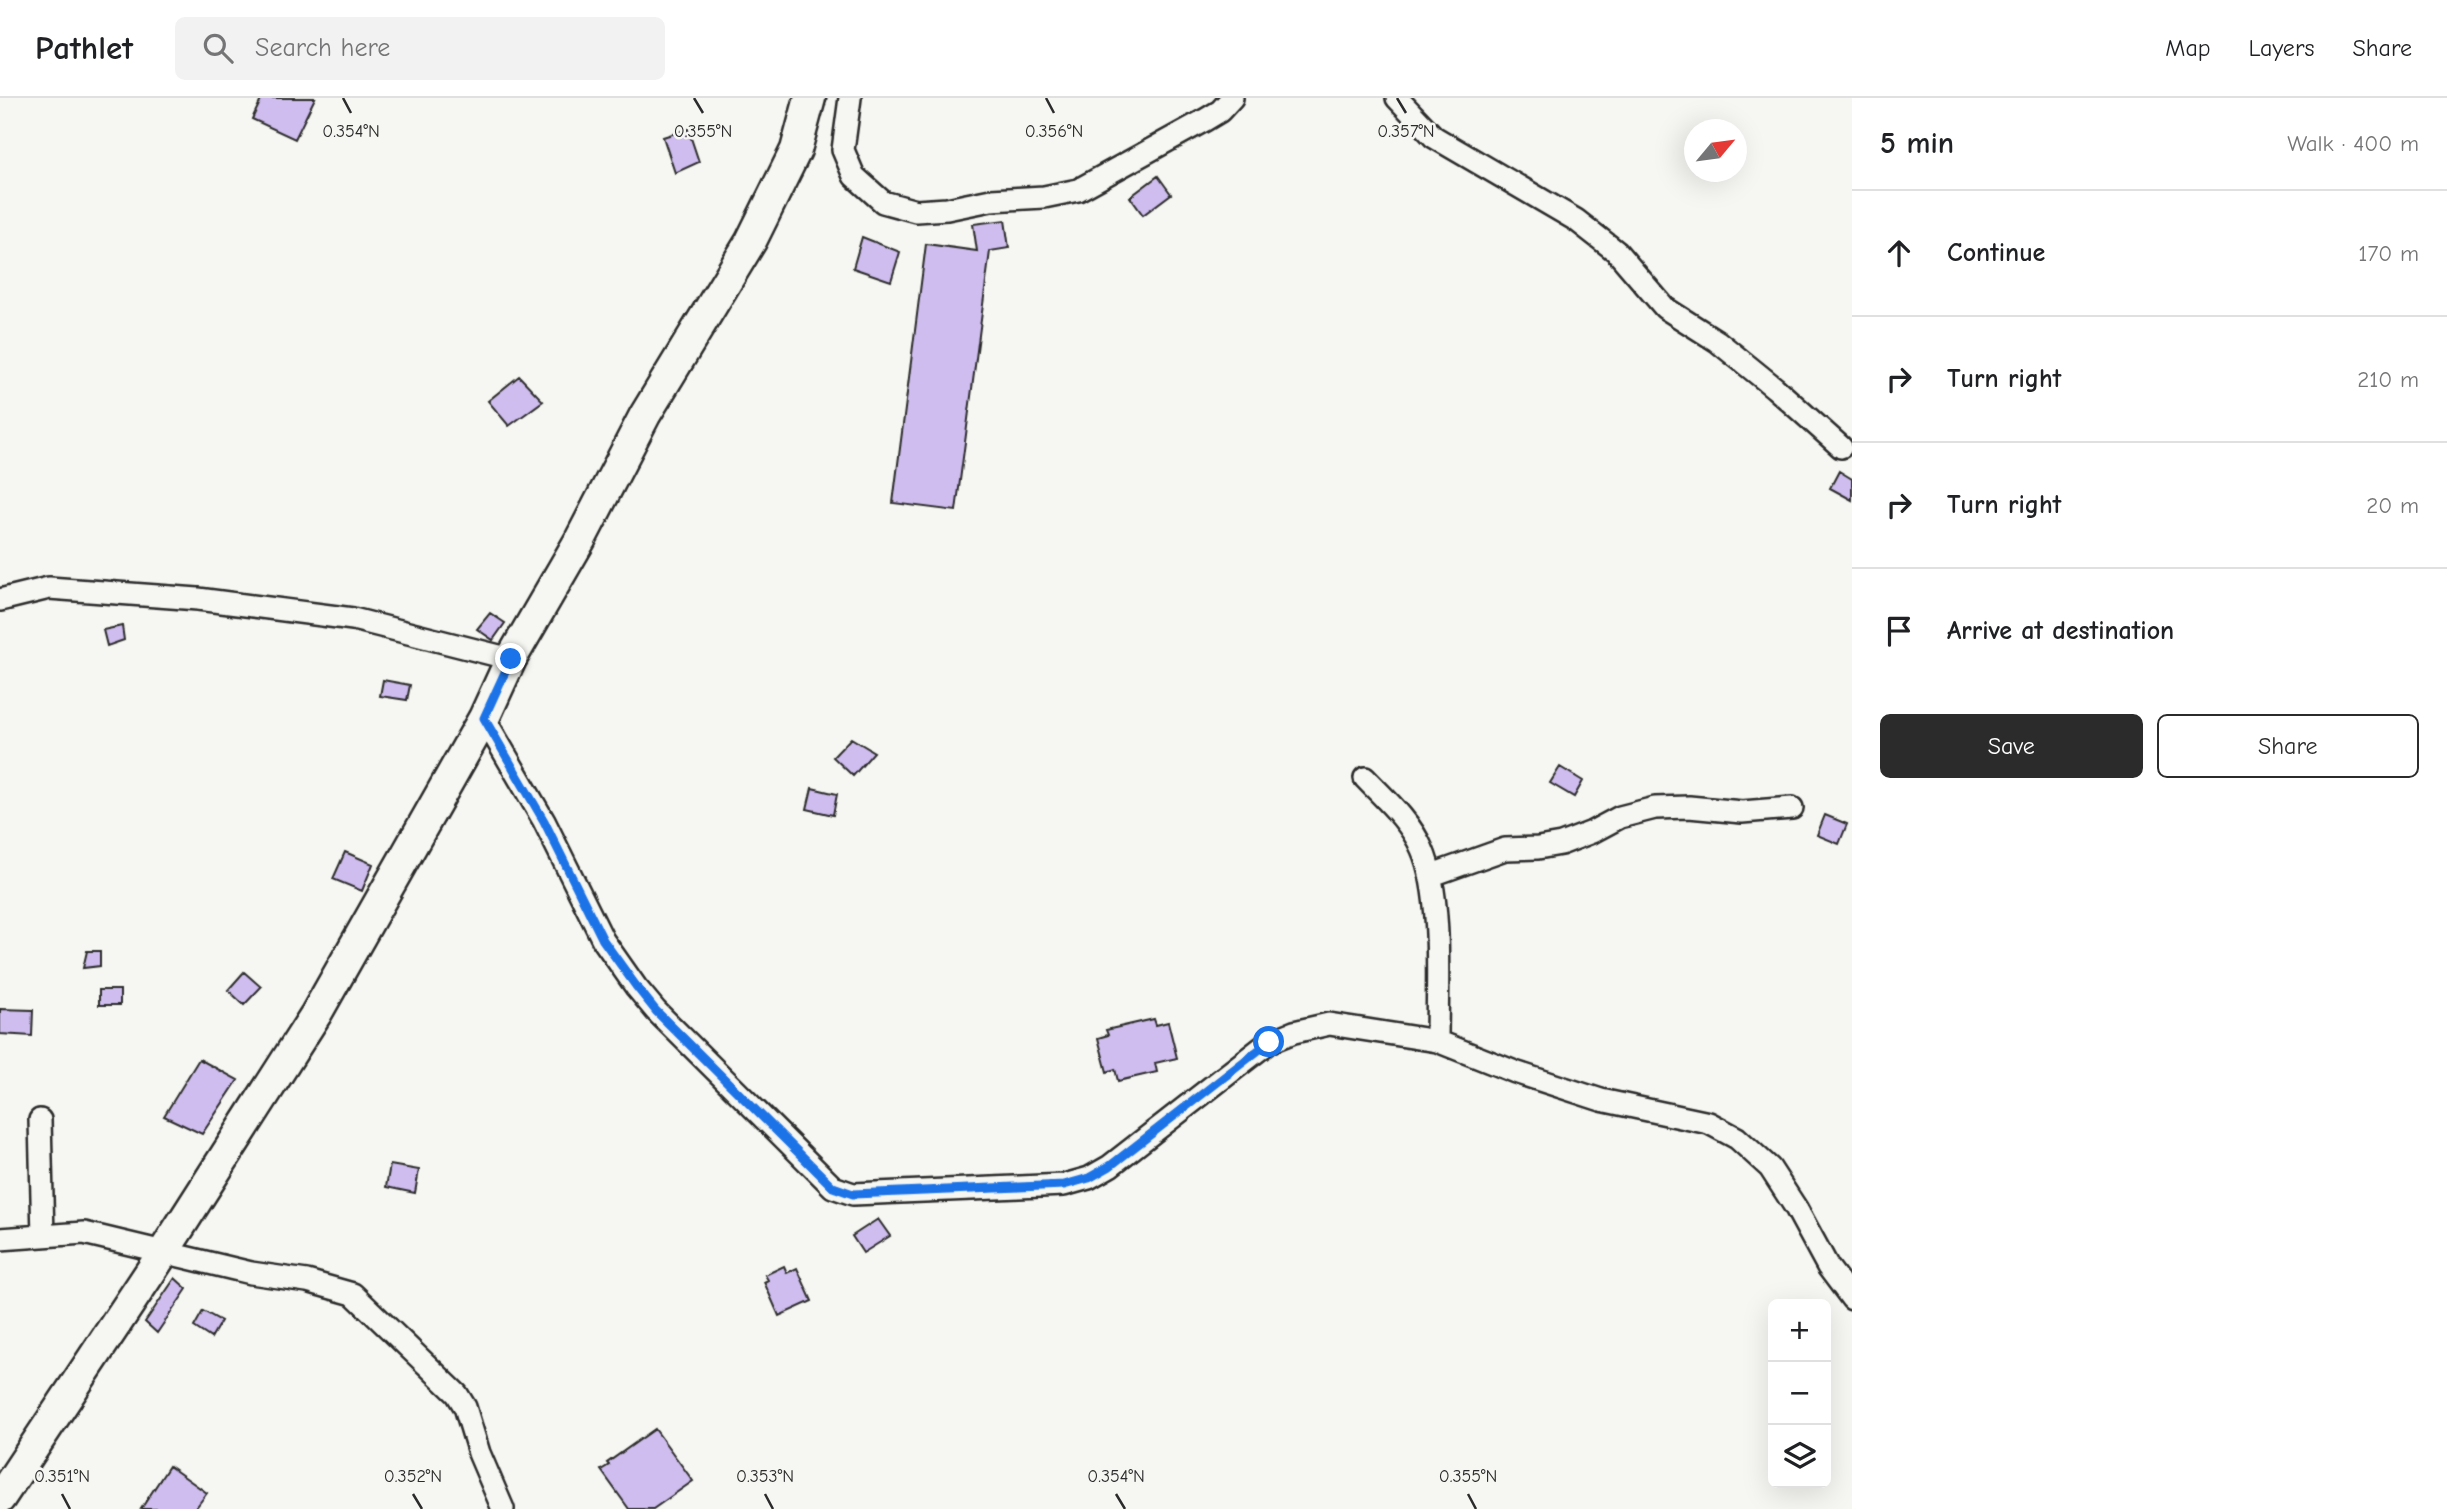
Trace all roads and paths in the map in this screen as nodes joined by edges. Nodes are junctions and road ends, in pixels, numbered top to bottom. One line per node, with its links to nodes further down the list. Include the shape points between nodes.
1 (810, 98): 7 (street, via 796,150 751,241 645,415)
2 (850, 98): 3 (street, via 843,150 854,176 883,202 916,211 1078,190 1205,120)
3 (1232, 98)
4 (1397, 98): 5 (street, via 1434,137 1576,220 1616,252 1665,308 1717,341)
5 (1841, 447)
6 (0, 600): 7 (street, via 49,588 198,598 353,619)
7 (511, 659): 8 (street)
8 (484, 718): 12 (street, via 544,821 603,940 636,986 813,1169 833,1187 853,1194 1064,1185 1089,1178 1269,1042 1294,1032 1329,1024); 16 (street, via 316,1014)
9 (1365, 778): 11 (street, via 1399,813 1422,847)
10 (1792, 808): 11 (street, via 1742,812 1655,808 1620,817 1561,844 1505,849)
11 (1432, 875): 12 (street)
12 (1437, 1041): 17 (street, via 1601,1100 1709,1123 1737,1138 1770,1168)
13 (40, 1120): 14 (street)
14 (43, 1236): 15 (street); 16 (street, via 84,1233)
15 (0, 1239)
16 (163, 1253): 18 (street); 19 (street, via 353,1294 457,1394)
17 (1852, 1299)
18 (0, 1498)
19 (503, 1509)

